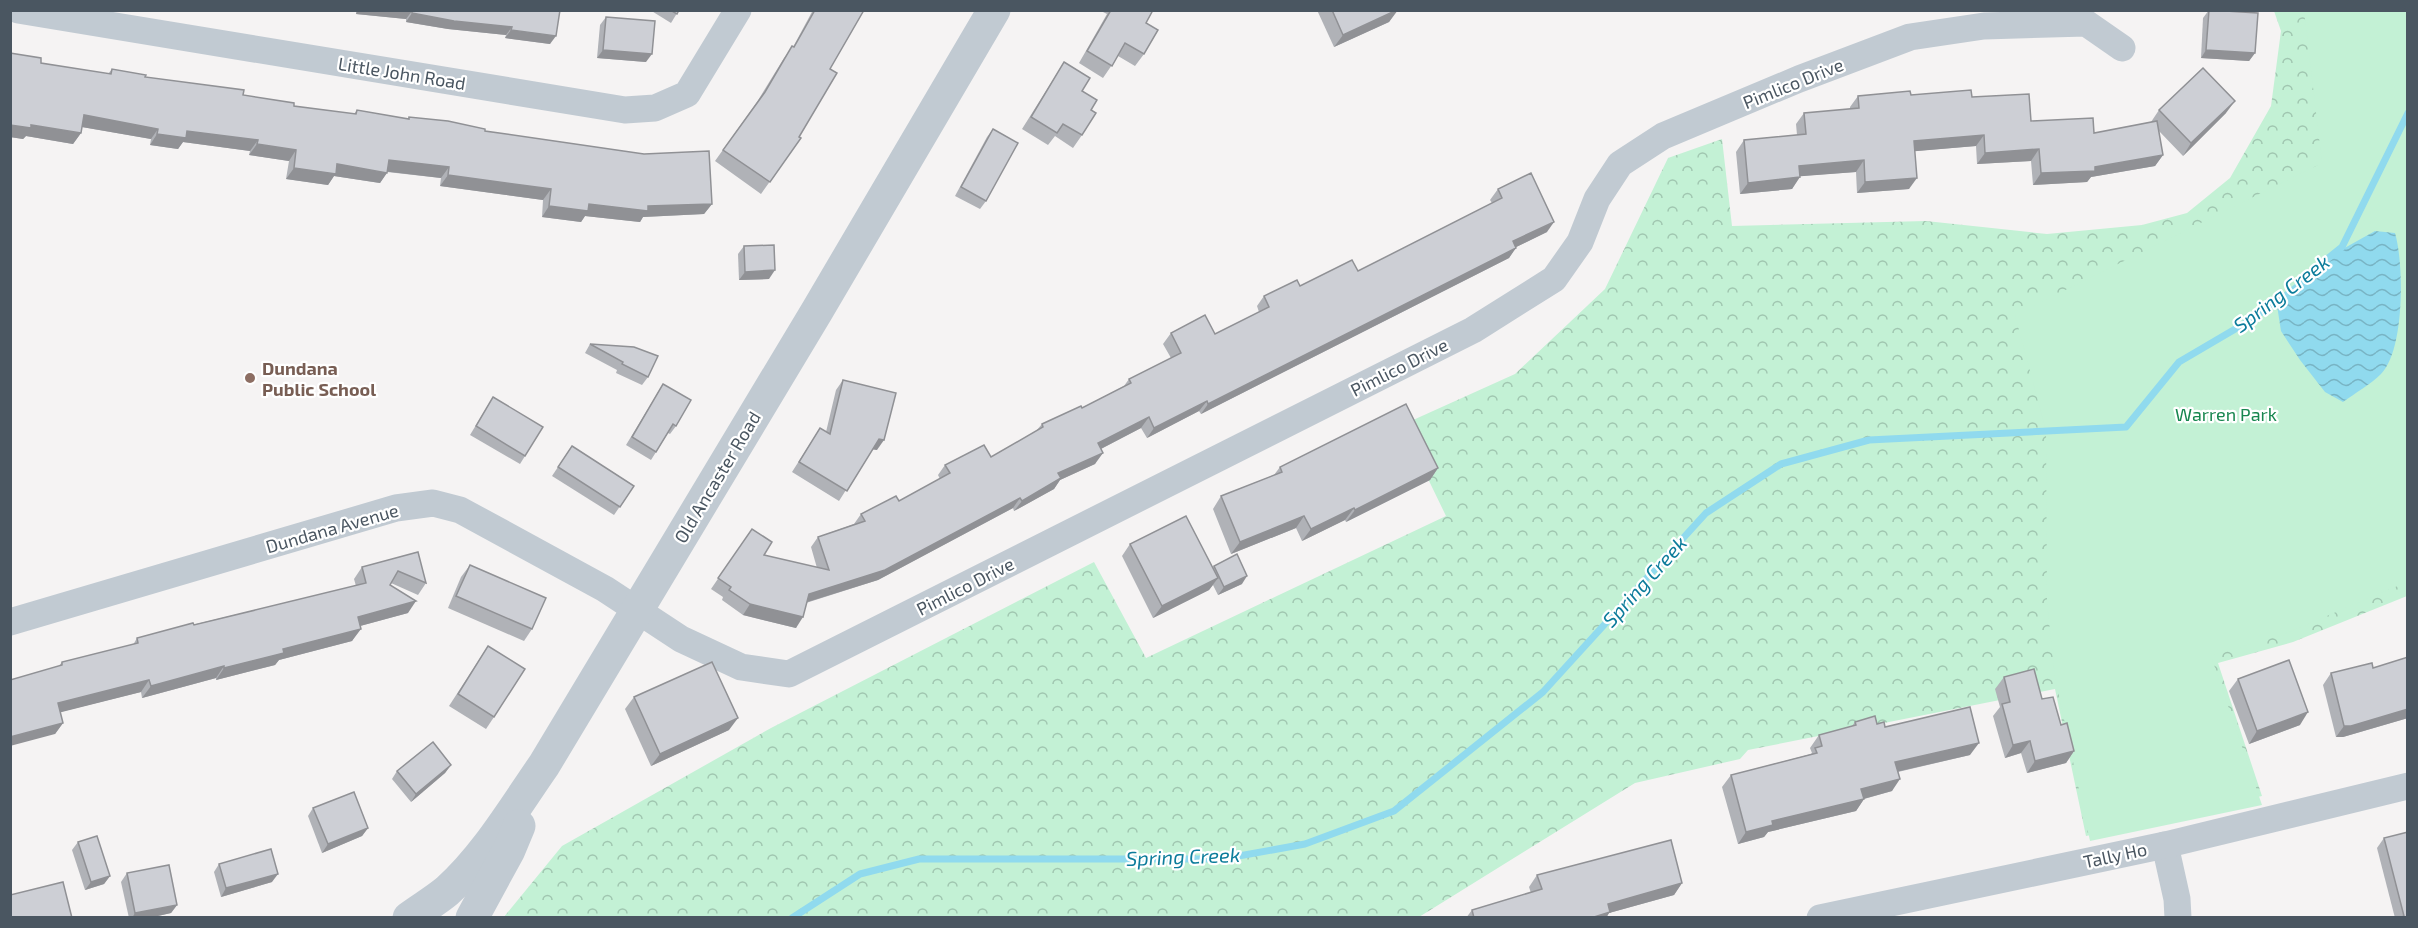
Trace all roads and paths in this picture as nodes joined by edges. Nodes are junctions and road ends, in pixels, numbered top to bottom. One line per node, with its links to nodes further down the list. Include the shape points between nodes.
1 (18, 10): 4 (street, Little John Road)
2 (738, 10): 4 (street, Little John Road, via 687,94 655,108 625,110)
3 (994, 10): 6 (street, Old Ancaster Road)
4 (103, 17)
5 (2122, 48): 6 (street, Pimlico Drive, via 2086,23 1984,26 1910,37 1664,136 1620,164 1597,199 1580,242 1554,279 1473,330 789,674 741,667 681,639)
6 (637, 610): 7 (street, Dundana Avenue, via 460,510 433,503 396,508); 8 (street, Old Ancaster Road)
7 (10, 622)
8 (544, 765): 11 (street, Old Ancaster Road, via 468,870); 12 (street, via 509,850)
9 (2408, 786): 10 (street, Tally Ho)
10 (2165, 845): 13 (street, Tally Ho); 14 (street)
11 (409, 918)
12 (472, 918)
13 (1820, 918)
14 (2178, 918)

